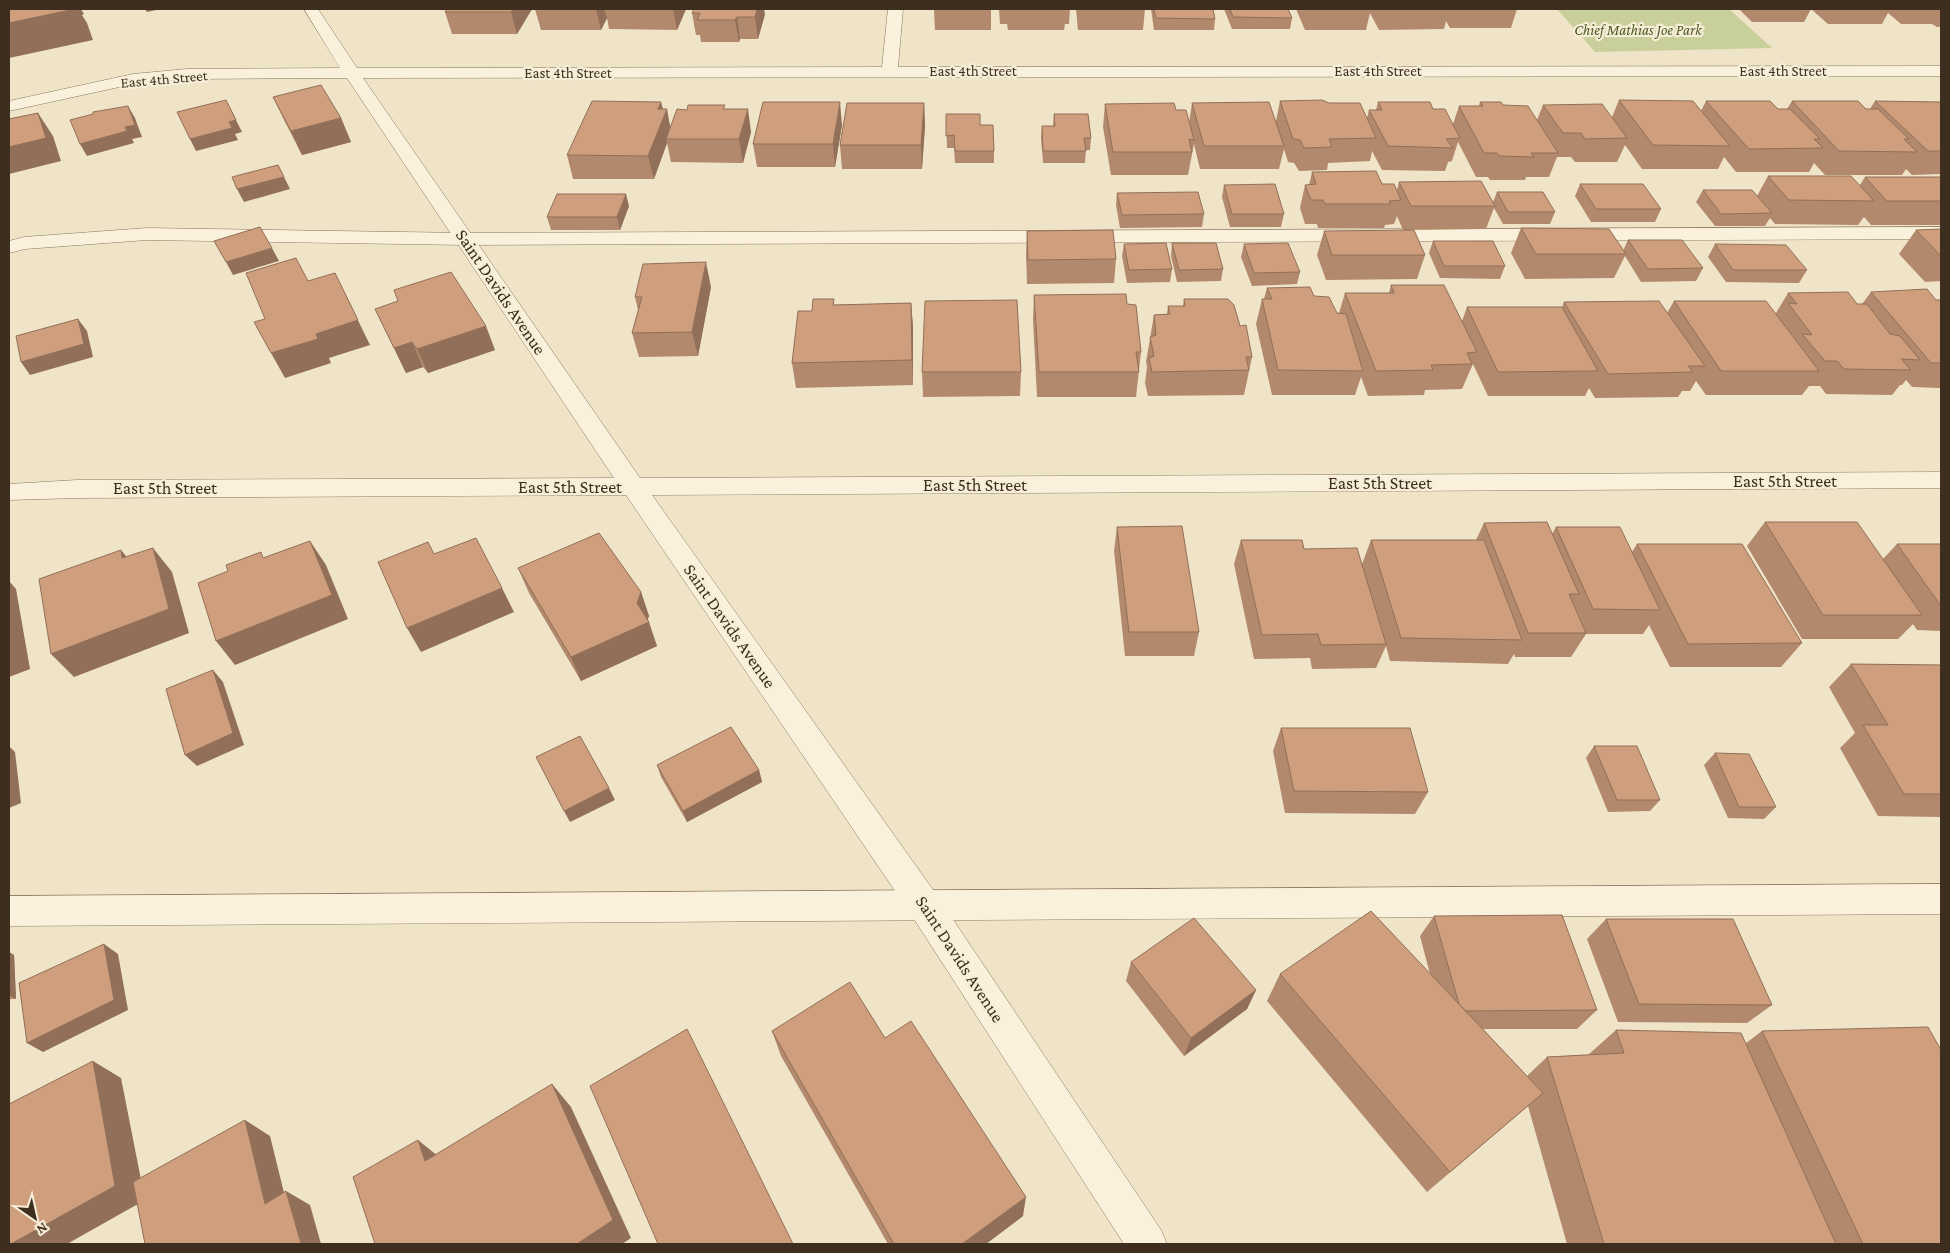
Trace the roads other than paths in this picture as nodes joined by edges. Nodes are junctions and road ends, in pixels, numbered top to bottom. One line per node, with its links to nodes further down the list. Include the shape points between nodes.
1 (311, 9): 5 (street, Saint Davids Avenue)
2 (895, 9): 3 (street)
3 (890, 70): 4 (street, East 4th Street); 5 (street, East 4th Street)
4 (1941, 71)
5 (352, 74): 6 (street, East 4th Street, via 163,76 91,87); 8 (street, Saint Davids Avenue)
6 (9, 106)
7 (1941, 233): 8 (street)
8 (465, 239): 9 (street, via 147,234 24,243); 11 (street, Saint Davids Avenue)
9 (9, 247)
10 (1941, 480): 11 (street, East 5th Street)
11 (634, 488): 12 (street, East 5th Street, via 77,489); 14 (street, Saint Davids Avenue)
12 (9, 492)
13 (1941, 899): 14 (street)
14 (924, 905): 15 (street); 16 (street, Saint Davids Avenue)
15 (9, 911)
16 (1147, 1244)

